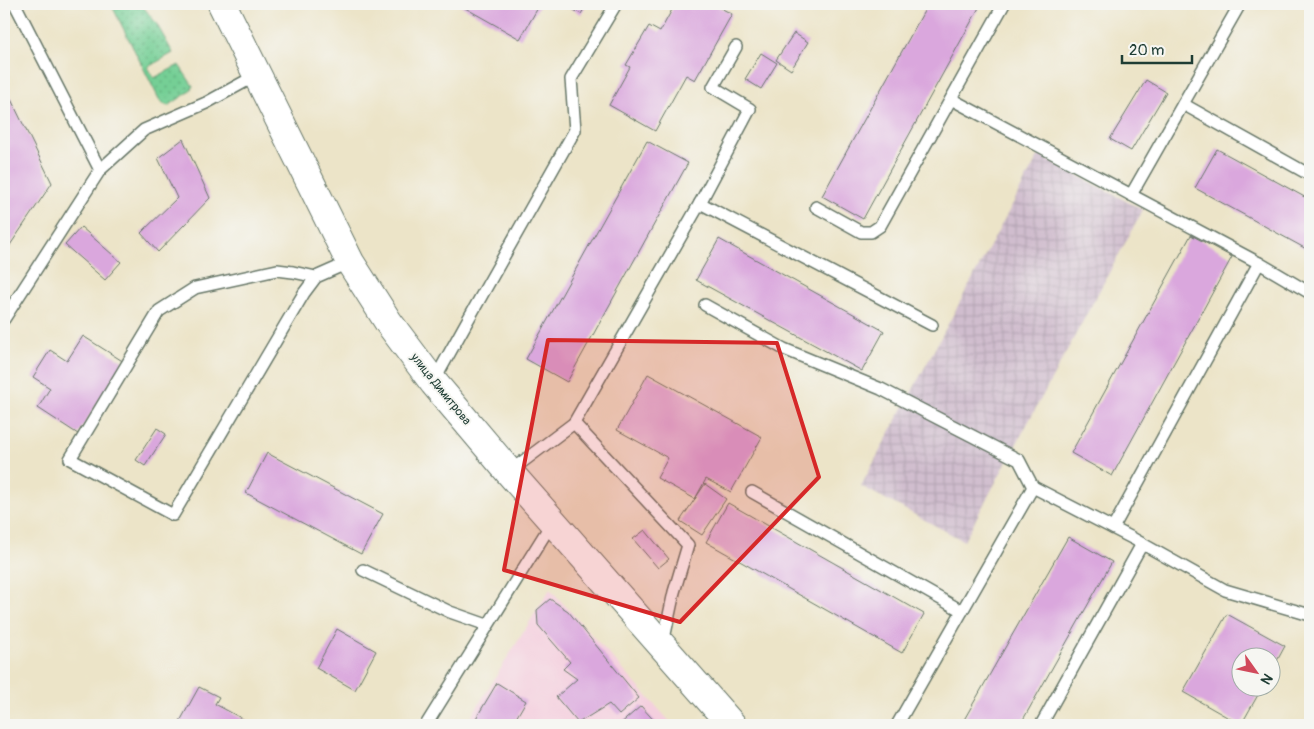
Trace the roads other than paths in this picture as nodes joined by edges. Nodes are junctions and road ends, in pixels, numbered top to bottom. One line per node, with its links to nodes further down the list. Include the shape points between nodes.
1 (15, 4): 10 (lane)
2 (616, 4): 22 (lane, via 571,79 575,130)
3 (1004, 4): 8 (lane)
4 (1240, 4): 9 (lane)
5 (227, 6): 7 (main road, улица Димитрова)
6 (736, 47): 13 (lane, via 713,87 750,109)
7 (257, 75): 10 (lane, via 206,103 144,130); 15 (main road, улица Димитрова)
8 (951, 100): 12 (lane); 14 (lane, via 880,226 872,232 861,232)
9 (1183, 104): 11 (lane); 12 (lane)
10 (100, 170): 20 (lane)
11 (1310, 175)
12 (1131, 195): 16 (lane)
13 (700, 203): 21 (lane); 23 (lane)
14 (816, 208)
15 (350, 262): 17 (lane); 22 (main road, улица Димитрова, via 389,323)
16 (1259, 263): 18 (lane); 28 (lane)
17 (316, 277): 17 (lane, via 277,270 195,288 159,311 70,459 173,515)
18 (1310, 293)
19 (705, 305): 25 (lane, via 784,349 881,389 1019,460)
20 (4, 319)
21 (932, 325)
22 (434, 383): 24 (main road, улица Димитрова)
23 (574, 423): 24 (lane); 34 (lane, via 688,545)
24 (509, 472): 27 (main road, улица Димитрова)
25 (1033, 486): 28 (lane); 31 (lane)
26 (752, 492): 31 (lane)
27 (553, 521): 33 (lane); 34 (main road, улица Димитрова)
28 (1113, 528): 29 (lane)
29 (1142, 544): 32 (lane, via 1225,590); 38 (lane)
30 (363, 570): 33 (lane, via 450,612)
31 (962, 611): 37 (lane)
32 (1310, 615)
33 (487, 625): 35 (lane)
34 (662, 646): 36 (main road, улица Димитрова)
35 (426, 725)
36 (732, 725)
37 (897, 725)
38 (1041, 725)

